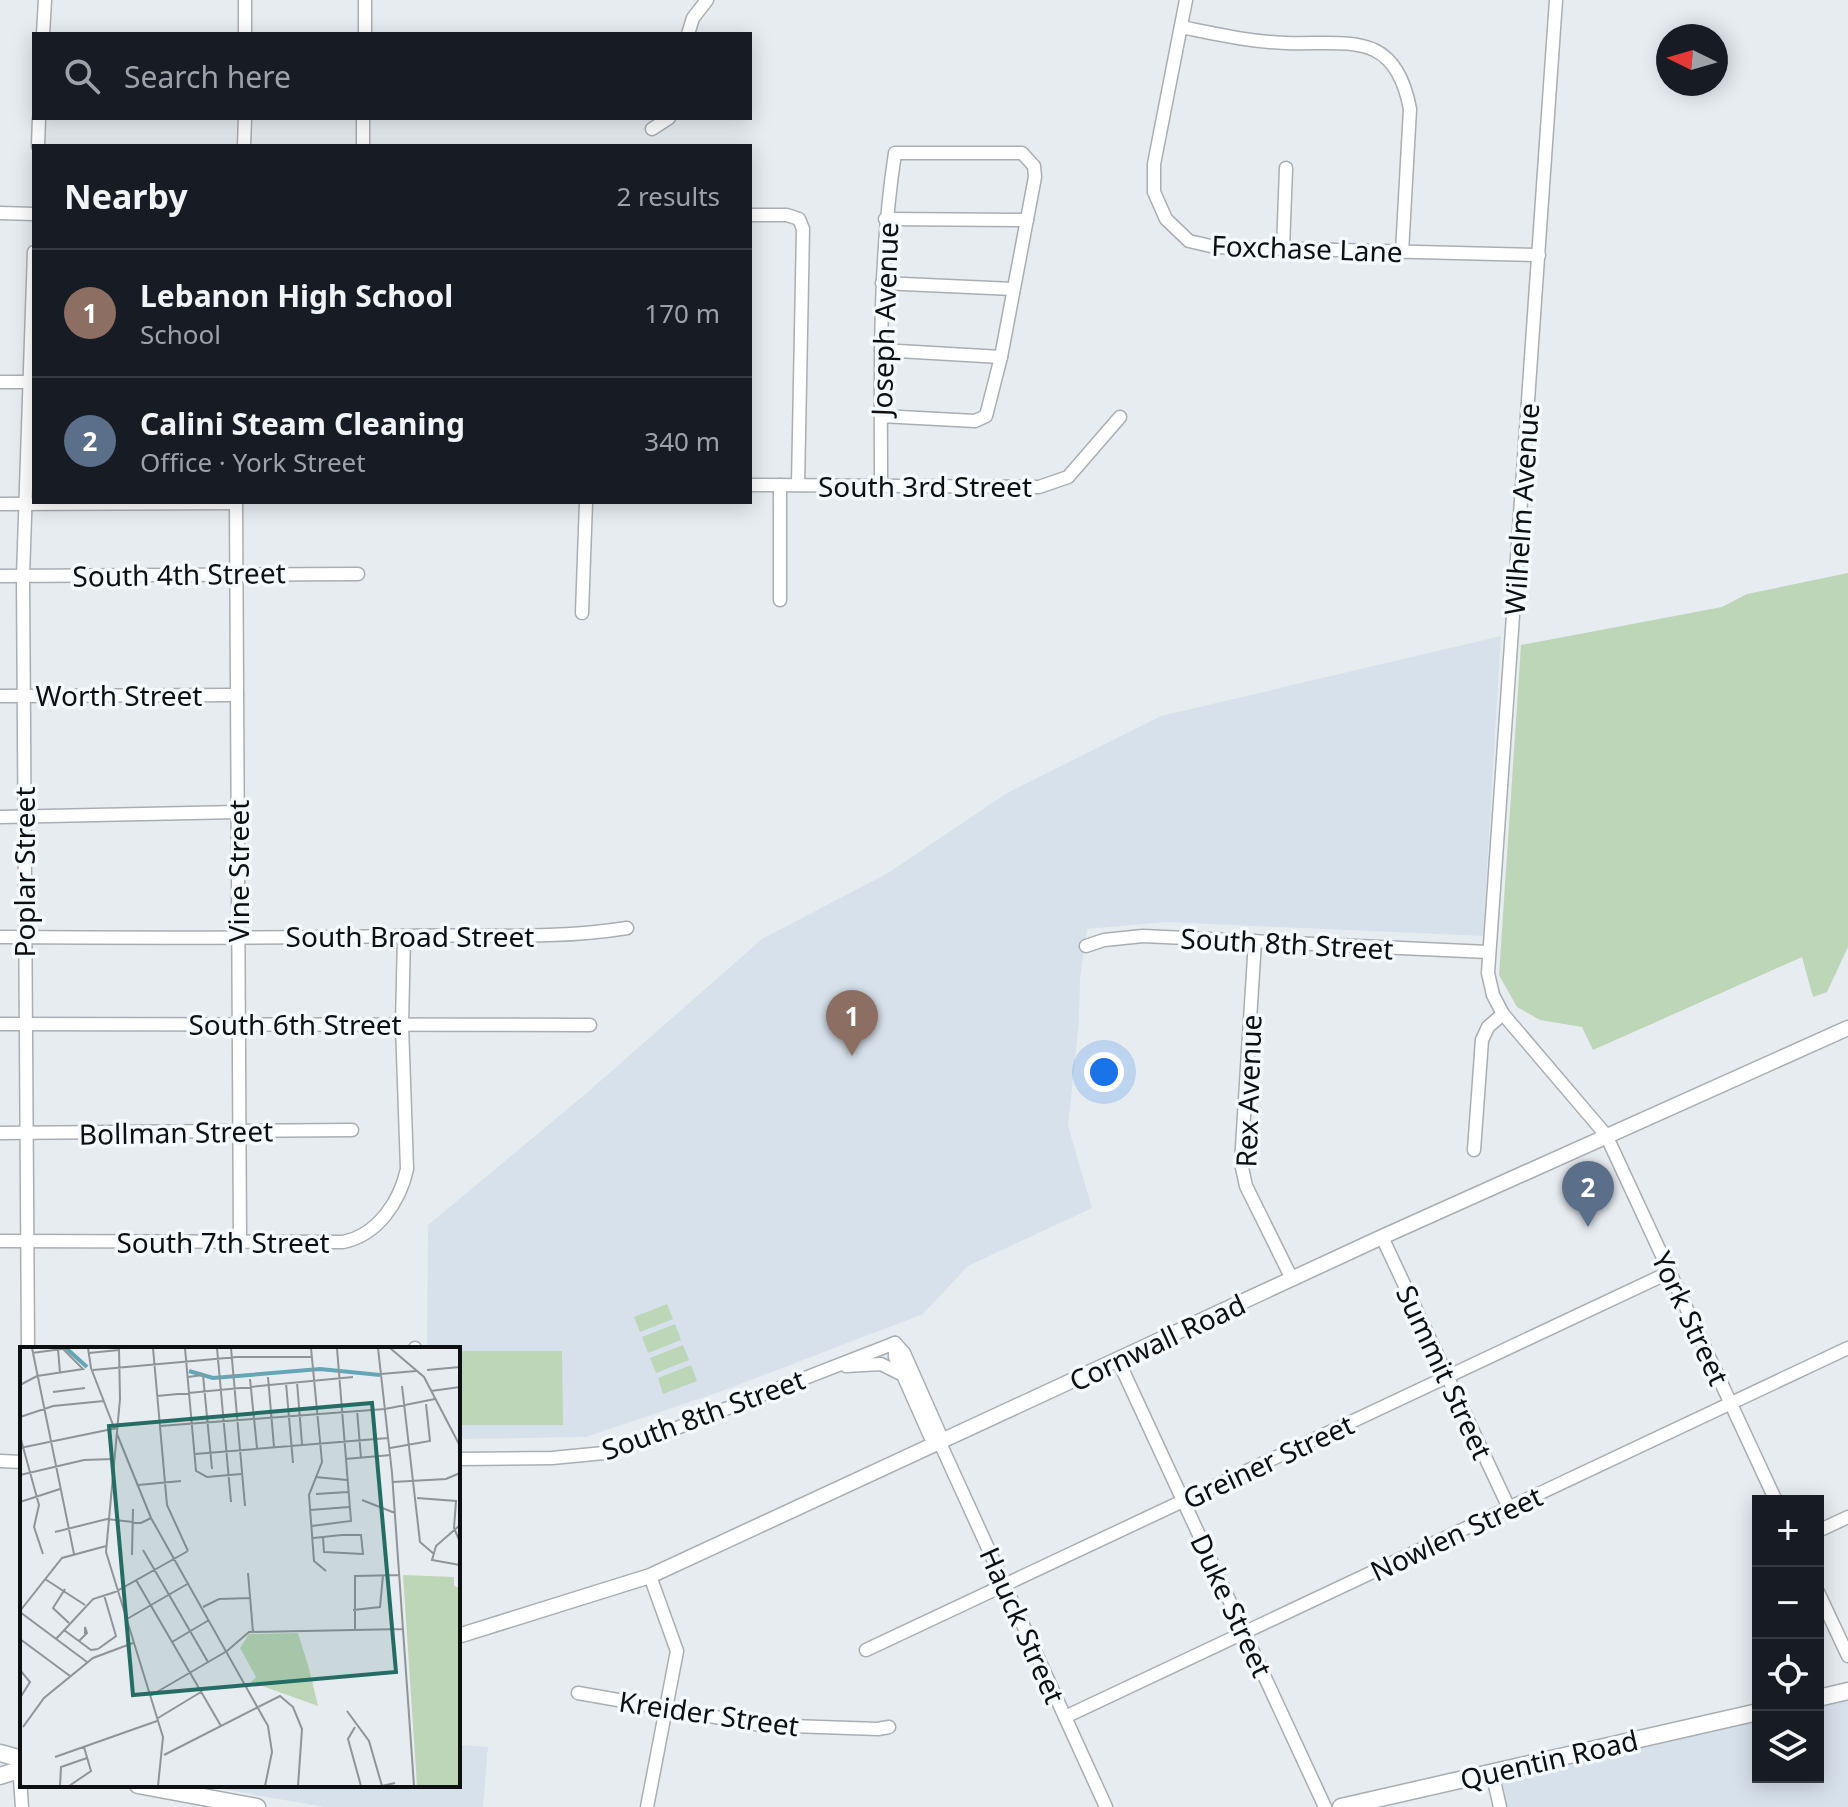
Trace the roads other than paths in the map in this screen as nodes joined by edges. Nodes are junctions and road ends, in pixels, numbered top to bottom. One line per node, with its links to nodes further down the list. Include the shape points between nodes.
1 (45, 0): 8 (street)
2 (245, 0): 9 (street)
3 (365, 0): 10 (street)
4 (707, 0): 11 (street)
5 (1186, 0): 7 (street, Foxchase Lane)
6 (1556, 0): 28 (street, Wilhelm Avenue)
7 (1181, 27): 26 (street, Foxchase Lane, via 1154,164 1154,192 1166,219 1189,241); 27 (street, via 1285,43 1349,42 1375,49 1394,65 1406,86 1410,109)
8 (43, 32)
9 (245, 32)
10 (365, 32)
11 (689, 32)
12 (39, 120): 17 (street)
13 (245, 120): 18 (street)
14 (363, 120): 19 (street)
15 (666, 120): 16 (street)
16 (652, 129)
17 (38, 144)
18 (244, 144)
19 (363, 144)
20 (1286, 168): 26 (street)
21 (0, 213): 22 (street)
22 (32, 214)
23 (752, 215): 39 (street, via 787,215 799,219 803,229)
24 (885, 219): 25 (street); 25 (street, Joseph Avenue, via 895,153 1022,153 1034,166 1035,177); 29 (street, Joseph Avenue)
25 (1027, 220): 30 (street)
26 (1283, 249): 27 (street, Foxchase Lane)
27 (1402, 252): 28 (street, Foxchase Lane)
28 (1539, 255): 65 (street, Wilhelm Avenue)
29 (882, 283): 30 (street); 31 (street, Joseph Avenue)
30 (1013, 289): 32 (street)
31 (881, 350): 32 (street); 35 (street, Joseph Avenue)
32 (1001, 357): 35 (street, via 986,416 975,421)
33 (0, 382): 34 (street)
34 (32, 382): 45 (street, Poplar Street)
35 (881, 416): 40 (street, Joseph Avenue)
36 (1120, 417): 40 (street, South 3rd Street, via 1068,477 1049,485)
37 (752, 485): 38 (street, South 3rd Street)
38 (780, 485): 39 (street, South 3rd Street); 50 (street)
39 (798, 485): 40 (street, South 3rd Street)
40 (881, 486)
41 (0, 504): 45 (street)
42 (95, 504): 45 (street)
43 (236, 504): 46 (street, Vine Street)
44 (586, 504): 51 (street)
45 (25, 505): 49 (street, Poplar Street)
46 (237, 573): 47 (street, South 4th Street); 49 (street, South 4th Street); 52 (street, Vine Street)
47 (358, 574)
48 (0, 576): 49 (street, South 4th Street)
49 (23, 576): 54 (street, Poplar Street)
50 (780, 600)
51 (582, 613)
52 (237, 695): 54 (street, Worth Street); 55 (street, Vine Street)
53 (0, 696): 54 (street, Worth Street)
54 (23, 696): 57 (street, Poplar Street)
55 (238, 812): 57 (street); 62 (street, Vine Street)
56 (0, 817): 57 (street)
57 (24, 817): 61 (street, Poplar Street)
58 (627, 928): 59 (street, South Broad Street, via 587,935)
59 (404, 936): 62 (street, South Broad Street); 70 (street)
60 (0, 937): 61 (street, South Broad Street)
61 (25, 937): 62 (street, South Broad Street); 68 (street, Poplar Street)
62 (239, 937): 69 (street, Vine Street)
63 (1255, 941): 64 (street, South 8th Street, via 1143,936); 65 (street, South 8th Street); 84 (street, Rex Avenue, via 1241,1163 1246,1186)
64 (1086, 946)
65 (1488, 952): 66 (street, Wilhelm Avenue, via 1490,984)
66 (1503, 1014): 77 (street, Wilhelm Avenue); 78 (street, via 1482,1040)
67 (0, 1024): 68 (street, South 6th Street)
68 (25, 1024): 69 (street, South 6th Street); 76 (street, Poplar Street)
69 (239, 1024): 70 (street, South 6th Street); 74 (street, Vine Street)
70 (402, 1025): 71 (street, South 6th Street); 82 (street, South 7th Street, via 407,1169 388,1213 356,1240)
71 (590, 1025)
72 (1848, 1028): 77 (main road, Cornwall Road)
73 (352, 1130): 74 (street, Bollman Street)
74 (240, 1132): 76 (street, Bollman Street); 82 (street, Vine Street)
75 (0, 1133): 76 (street, Bollman Street)
76 (26, 1133): 81 (street, Poplar Street)
77 (1606, 1135): 79 (main road, Cornwall Road); 83 (street, York Street)
78 (1474, 1150)
79 (1382, 1237): 84 (main road, Cornwall Road); 91 (street, Summit Street)
80 (0, 1241): 81 (street, South 7th Street)
81 (27, 1241): 82 (street, South 7th Street); 86 (street, Poplar Street)
82 (240, 1241)
83 (1670, 1272): 91 (street, Greiner Street); 92 (street, York Street)
84 (1292, 1279): 88 (main road, Cornwall Road)
85 (895, 1343): 89 (street, South 8th Street); 90 (street, Hauck Street); 93 (street, Hauck Street, via 904,1353)
86 (28, 1347)
87 (1848, 1348): 92 (street, Nowlen Street)
88 (1118, 1360): 93 (main road, Cornwall Road); 98 (street, Duke Street)
89 (835, 1366): 90 (street, via 881,1364); 94 (street, South 8th Street, via 604,1453)
90 (903, 1376): 93 (street, Hauck Street, via 930,1436)
91 (1447, 1376): 98 (street, Greiner Street); 99 (street, Summit Street)
92 (1731, 1404): 97 (street, York Street); 99 (street, Nowlen Street)
93 (940, 1443): 102 (main road, Cornwall Road); 103 (street, Hauck Street)
94 (460, 1459)
95 (0, 1461): 96 (street)
96 (20, 1462)
97 (1773, 1495)
98 (1184, 1501): 103 (street, Greiner Street); 105 (street, Duke Street)
99 (1509, 1508): 105 (street, Nowlen Street)
100 (1848, 1517): 101 (street)
101 (1824, 1528)
102 (650, 1576): 106 (main road, Cornwall Road); 112 (street, via 677,1651)
103 (1005, 1585): 107 (street, Greiner Street); 114 (street, Hauck Street)
104 (1824, 1605): 108 (street)
105 (1245, 1632): 114 (street, Nowlen Street); 127 (street, Duke Street)
106 (460, 1635)
107 (866, 1650)
108 (1848, 1656)
109 (1848, 1691): 111 (highway)
110 (578, 1693): 112 (street, Kreider Street)
111 (1824, 1697)
112 (666, 1709): 115 (street, Kreider Street, via 761,1725); 125 (street)
113 (1752, 1713): 118 (highway, Quentin Road)
114 (1065, 1717): 126 (street, Hauck Street)
115 (889, 1727)
116 (0, 1753): 117 (highway)
117 (20, 1764): 119 (highway)
118 (1492, 1772): 128 (highway, Quentin Road); 129 (street)
119 (0, 1776)
120 (21, 1787): 123 (street)
121 (147, 1787): 122 (highway)
122 (226, 1804): 124 (highway)
123 (22, 1807)
124 (257, 1807)
125 (647, 1807)
126 (1106, 1807)
127 (1325, 1807)
128 (1341, 1807)
129 (1500, 1807)

